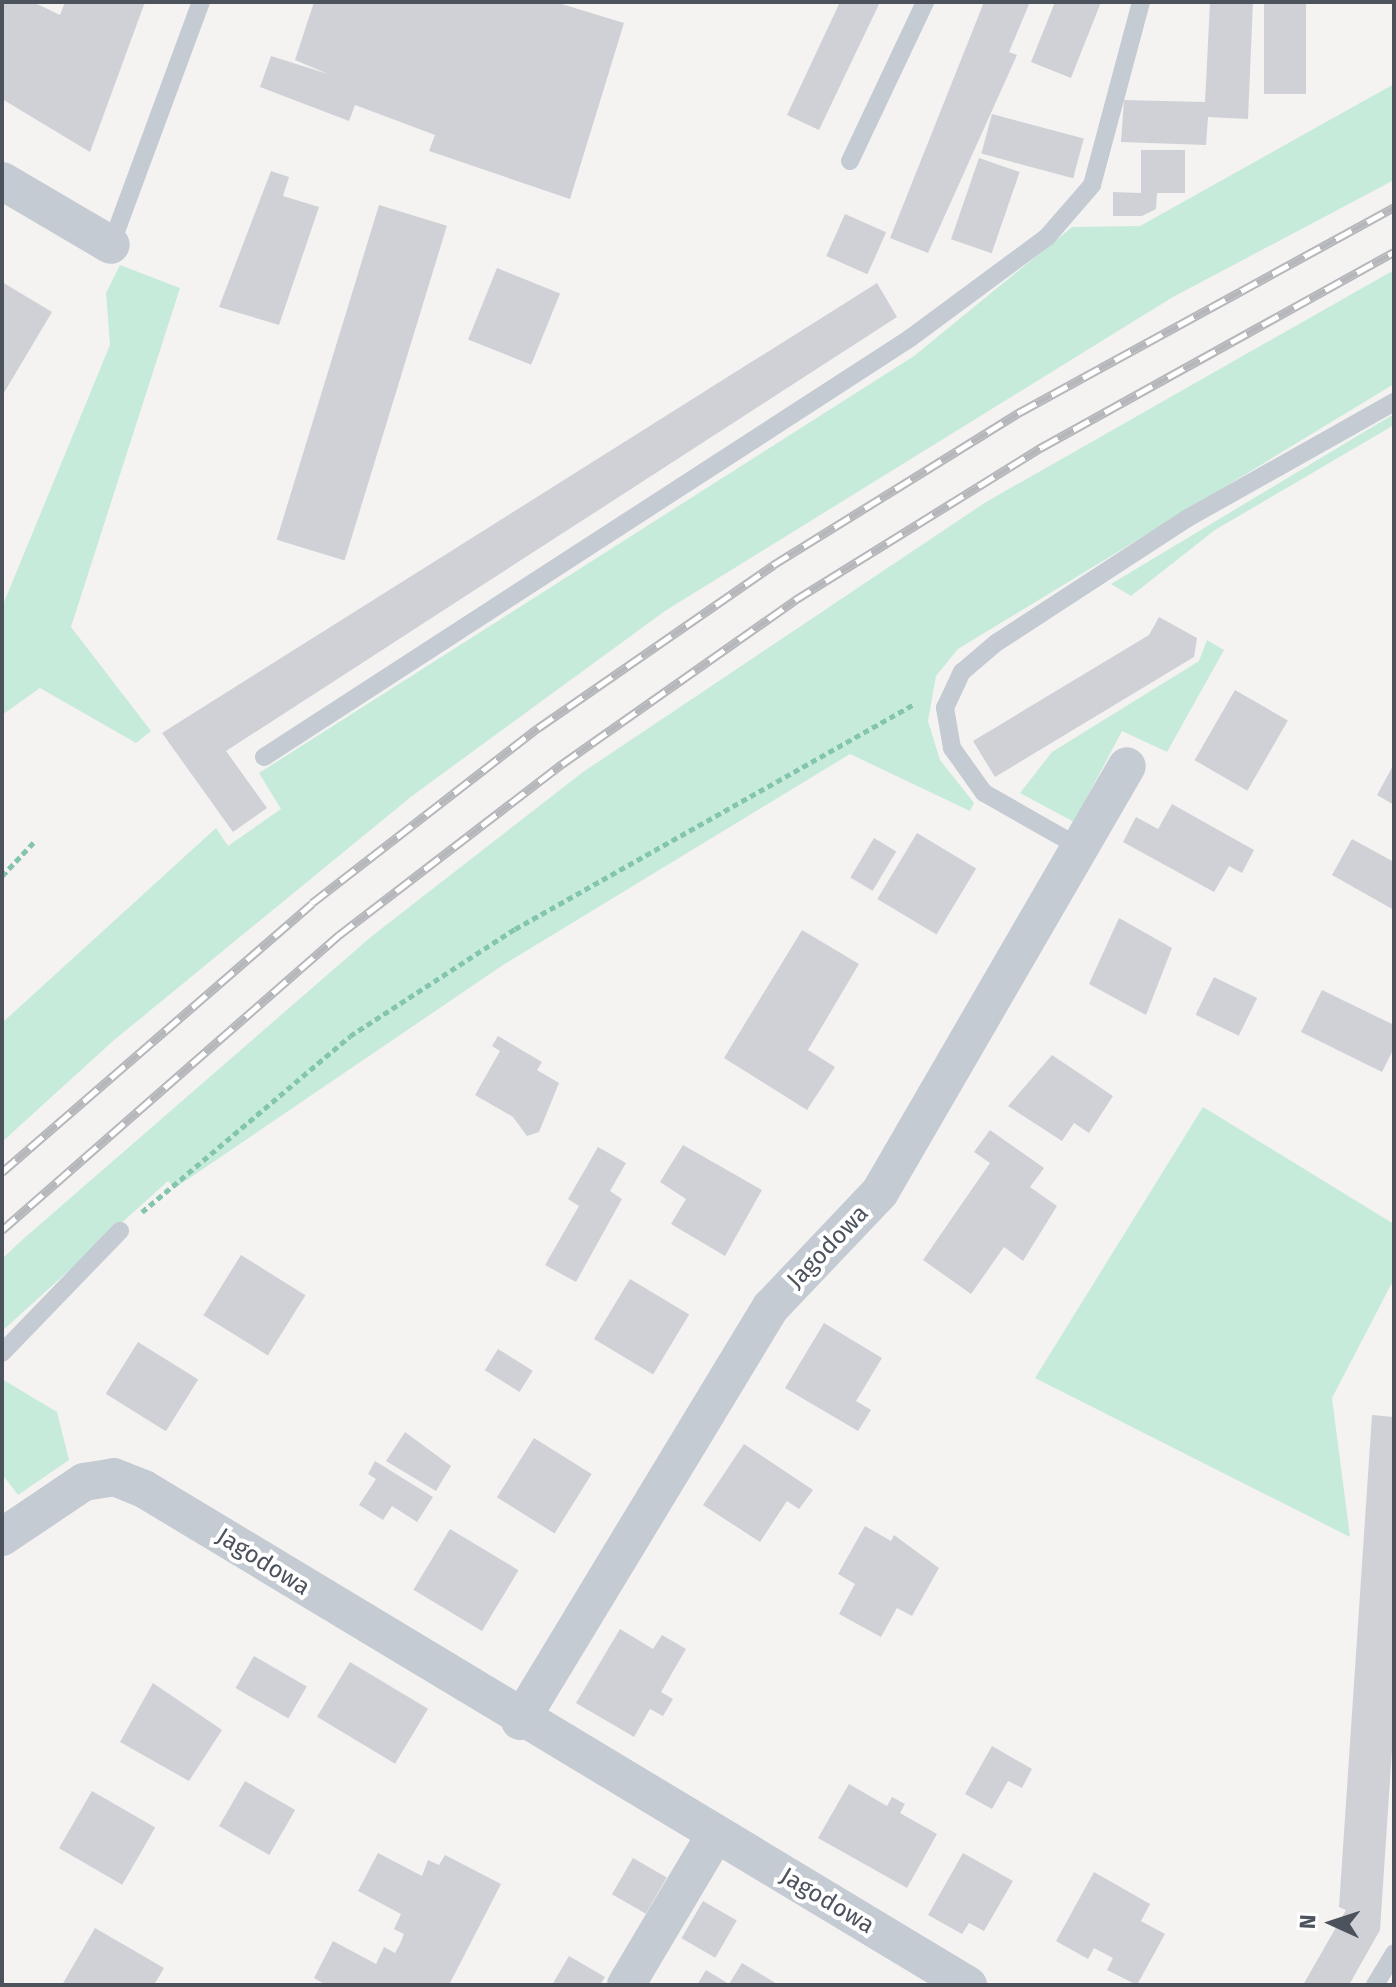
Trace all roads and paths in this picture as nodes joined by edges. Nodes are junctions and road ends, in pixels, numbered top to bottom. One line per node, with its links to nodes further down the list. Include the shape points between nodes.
1 (201, 2): 6 (lane)
2 (925, 2): 4 (lane)
3 (1141, 2): 9 (lane, via 1092,185 1047,237 909,339)
4 (850, 161)
5 (2, 181): 6 (street)
6 (111, 245)
7 (1394, 402): 8 (lane, via 1188,518 996,643 962,672)
8 (952, 693): 12 (lane, via 945,708 952,748 984,793); 14 (path, via 924,699 515,929 350,1036)
9 (264, 757)
10 (1127, 766): 12 (street, Jagodowa)
11 (35, 841): 13 (path)
12 (1081, 848): 17 (street, Jagodowa, via 880,1192 771,1307)
13 (2, 876)
14 (120, 1231): 15 (lane)
15 (2, 1353)
16 (4, 1528): 17 (street, Jagodowa, via 62,1492 114,1477)
17 (520, 1721): 18 (street, Jagodowa)
18 (715, 1835): 20 (street); 21 (street, Jagodowa)
19 (1394, 1953): 22 (lane)
20 (626, 1985)
21 (968, 1985)
22 (1375, 1985)

